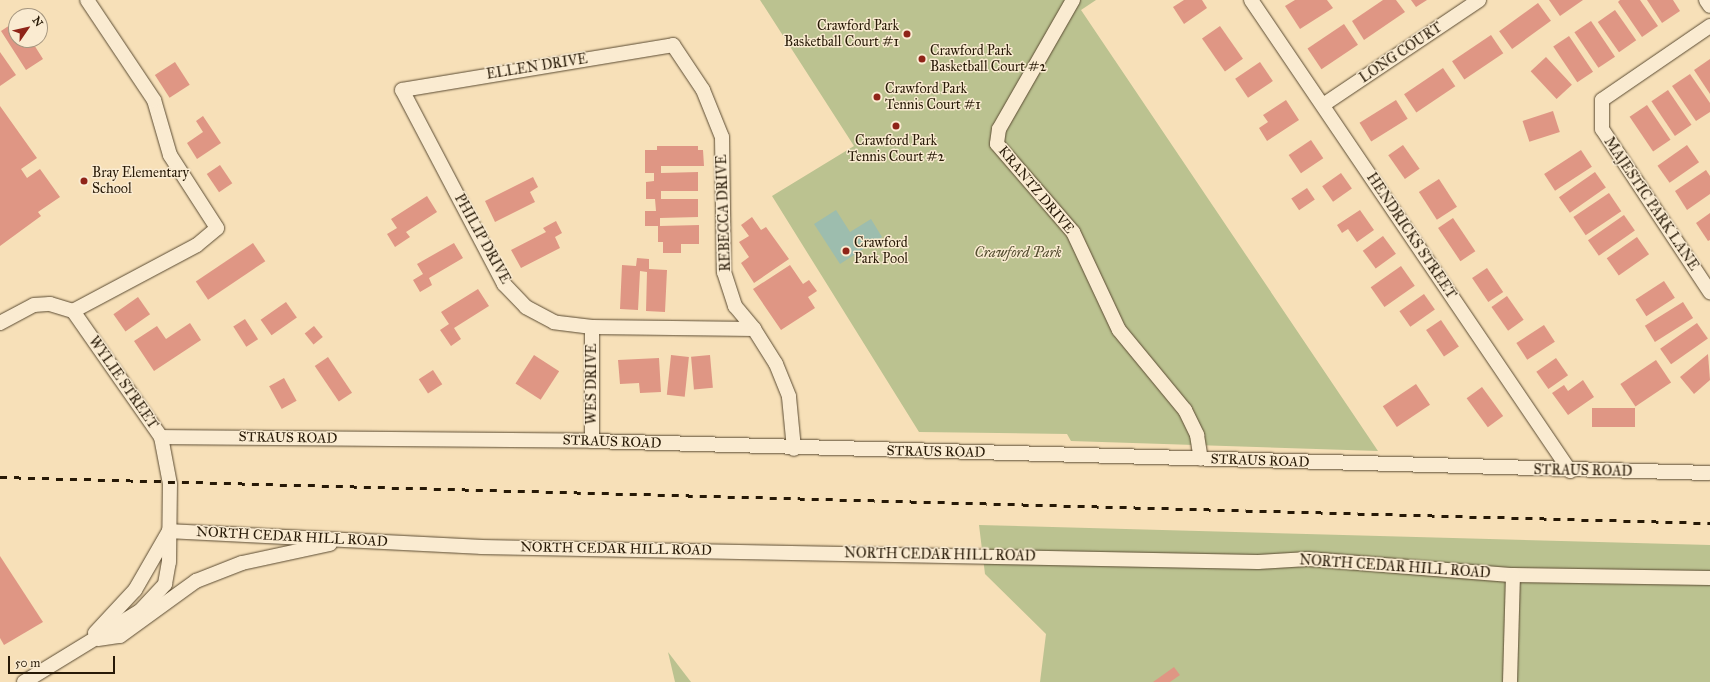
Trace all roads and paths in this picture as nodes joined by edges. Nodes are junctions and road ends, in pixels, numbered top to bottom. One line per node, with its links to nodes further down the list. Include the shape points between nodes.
1 (87, 0): 12 (street, via 154,100 170,155 217,228 197,245)
2 (1073, 0): 19 (street, KRANTZ DRIVE, via 998,129 996,144 1073,232 1119,330 1185,410 1197,435)
3 (1251, 0): 10 (street, HENDRICKS STREET)
4 (1479, 0): 10 (street, LONG COURT)
5 (1706, 0): 6 (street)
6 (1710, 6)
7 (1710, 26): 11 (street, MAJESTIC PARK LANE, via 1602,100 1602,130)
8 (673, 45): 9 (street, ELLEN DRIVE); 15 (street, REBECCA DRIVE, via 708,101 722,137 724,272 736,306)
9 (402, 90): 14 (street, PHILIP DRIVE, via 504,284 526,307 554,322)
10 (1322, 105): 20 (street, HENDRICKS STREET)
11 (1710, 292)
12 (72, 311): 13 (street, via 50,304 34,305); 16 (street, WYLIE STREET)
13 (0, 323)
14 (592, 327): 15 (street, PHILIP DRIVE); 17 (street, WES DRIVE)
15 (754, 329): 18 (street, REBECCA DRIVE, via 776,364 789,396)
16 (161, 437): 17 (street, STRAUS ROAD); 22 (street, WYLIE STREET, via 170,484)
17 (592, 440): 18 (street, STRAUS ROAD)
18 (794, 449): 19 (street, STRAUS ROAD)
19 (1201, 459): 20 (street, STRAUS ROAD)
20 (1570, 471): 21 (street, STRAUS ROAD)
21 (1710, 473)
22 (169, 531): 23 (street, NORTH CEDAR HILL ROAD); 26 (street, via 134,590); 26 (street, WYLIE STREET, via 169,562 165,584 140,611)
23 (350, 540): 24 (street, NORTH CEDAR HILL ROAD, via 481,547 1250,562 1308,559); 26 (street, via 242,563 196,581 120,636)
24 (1513, 575): 25 (street, NORTH CEDAR HILL ROAD); 28 (street)
25 (1710, 578)
26 (89, 640): 27 (street)
27 (24, 682)
28 (1510, 682)

